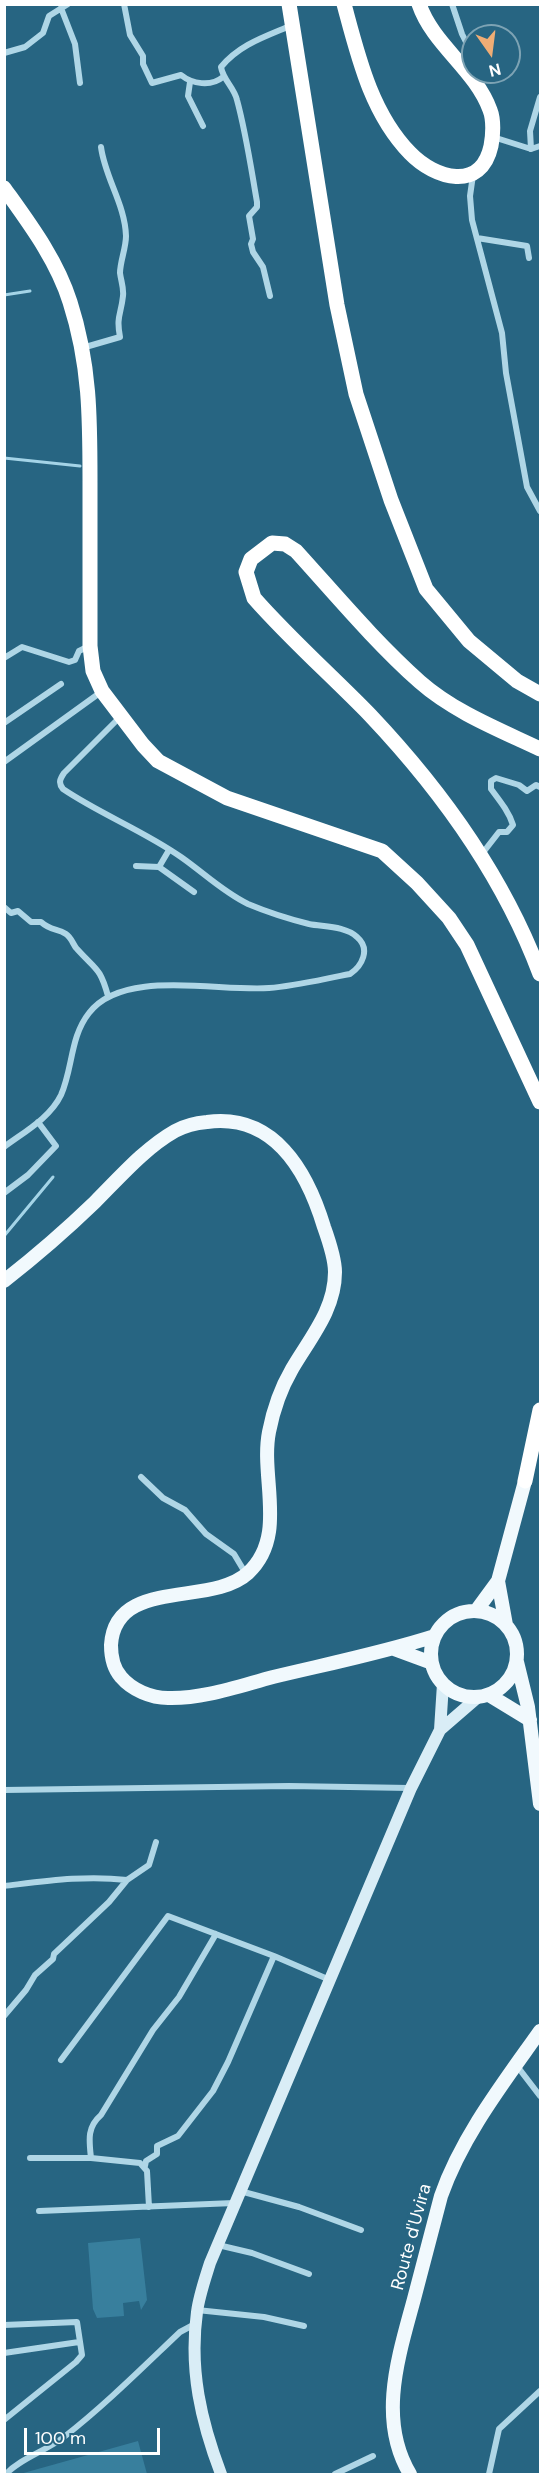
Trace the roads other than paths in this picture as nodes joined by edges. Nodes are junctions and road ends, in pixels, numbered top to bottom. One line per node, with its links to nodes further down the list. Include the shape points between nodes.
1 (124, 4): 12 (street, via 130,35 143,56 152,83 181,75)
2 (290, 4): 7 (highway)
3 (344, 4): 21 (highway, via 361,64 385,121 411,154 430,168 443,175)
4 (419, 4): 10 (highway, via 434,32)
5 (452, 4): 8 (street)
6 (61, 7): 9 (street, via 49,16 43,33 25,47); 13 (street, via 75,44)
7 (292, 26): 11 (street, via 255,40 231,55 221,67); 32 (highway, via 337,305 356,394 391,500 426,589 469,642 517,681)
8 (461, 31)
9 (4, 53)
10 (461, 61)
11 (223, 77): 12 (street, via 205,83); 25 (street, via 231,84 238,104 257,202 249,216 251,244 263,267)
12 (190, 82): 16 (street, via 188,96)
13 (80, 83)
14 (479, 84): 17 (highway, via 491,111)
15 (540, 97): 20 (street, via 530,132)
16 (202, 126)
17 (492, 137): 20 (street); 21 (highway, via 488,157)
18 (540, 146): 20 (street)
19 (101, 147): 26 (street, via 105,169 119,199 126,236 120,273 123,298 117,318 120,337)
20 (531, 149)
21 (473, 175): 23 (street, via 470,196)
22 (4, 188): 26 (highway, via 54,264 70,301)
23 (477, 238): 24 (street, via 527,246); 27 (street, via 502,333 527,487)
24 (529, 258)
25 (270, 296)
26 (81, 348): 28 (highway, via 90,399)
27 (540, 511)
28 (90, 646): 29 (street, via 69,662 22,647); 31 (highway, via 93,671)
29 (4, 658)
30 (61, 684): 34 (street)
31 (102, 691): 33 (highway); 36 (street)
32 (540, 694)
33 (120, 717): 38 (street, via 64,773 60,785); 46 (highway, via 158,761 227,798 382,851 417,883 450,918 467,945)
34 (4, 723)
35 (540, 749): 39 (highway, via 448,702 421,682 296,551 273,543 251,559 246,572 254,598 418,769)
36 (4, 762)
37 (540, 787): 39 (street, via 536,785 527,791 496,778 491,781 491,789 504,804 513,825 507,832 499,832)
38 (169, 850): 41 (street); 45 (street, via 250,904 357,937 363,946 360,968 350,974 270,988 175,984)
39 (478, 854): 44 (highway, via 522,931)
40 (136, 866): 41 (street)
41 (159, 867): 42 (street)
42 (194, 892)
43 (4, 907): 45 (street, via 11,913 18,911 31,922 41,922 51,930 65,933 102,974)
44 (540, 974)
45 (108, 996): 47 (street, via 89,1012 70,1054 68,1077 60,1096)
46 (540, 1102)
47 (38, 1122): 48 (street); 49 (street, via 56,1146)
48 (4, 1147)
49 (4, 1193)
50 (4, 1281): 55 (main road, via 148,1151 177,1130 219,1120 241,1122 266,1132 283,1148 308,1184 321,1215 335,1271 328,1308 291,1371 275,1410 267,1458 270,1531 258,1560)
51 (540, 1415): 54 (highway)
52 (540, 1470): 54 (highway)
53 (141, 1477): 55 (street, via 234,1554)
54 (525, 1481): 56 (main road)
55 (246, 1574): 60 (main road, via 224,1587 148,1600 128,1612 113,1632 112,1641 113,1660 121,1677 153,1696 194,1697)
56 (498, 1581): 57 (main road); 58 (main road)
57 (476, 1611): 58 (main road); 59 (main road, via 456,1615)
58 (506, 1625): 61 (main road, via 516,1642)
59 (435, 1636): 60 (main road); 62 (main road)
60 (394, 1649): 62 (main road)
61 (517, 1662): 64 (main road, via 507,1682); 65 (main road)
62 (432, 1663): 63 (main road)
63 (442, 1684): 64 (main road, via 464,1696); 66 (street)
64 (483, 1696): 65 (main road); 66 (street)
65 (530, 1720): 69 (main road)
66 (440, 1730): 67 (street)
67 (411, 1788): 68 (street); 75 (street)
68 (4, 1790)
69 (540, 1804)
70 (156, 1842): 71 (street, via 149,1865)
71 (127, 1880): 72 (street, via 70,1878); 76 (street, via 35,1975)
72 (4, 1886)
73 (216, 1934): 74 (street); 78 (street, via 171,1916 164,1919); 82 (street, via 179,1998 153,2030 93,2122 89,2133)
74 (274, 1956): 75 (street); 83 (street, via 213,2091 178,2136 157,2146 157,2154)
75 (330, 1980): 84 (street)
76 (4, 2016)
77 (540, 2031): 79 (main road, Route d'Uvira)
78 (61, 2060)
79 (516, 2065): 80 (street); 103 (main road, Route d'Uvira, via 447,2179 400,2352 395,2372 394,2426)
80 (540, 2096)
81 (30, 2158): 82 (street)
82 (91, 2158): 83 (street)
83 (145, 2166): 86 (street)
84 (239, 2191): 85 (street); 88 (street, via 299,2207)
85 (234, 2203): 86 (street); 89 (street)
86 (149, 2207): 87 (street)
87 (39, 2211)
88 (361, 2230)
89 (217, 2245): 90 (street); 91 (street)
90 (309, 2274)
91 (197, 2310): 92 (street); 94 (street)
92 (196, 2324): 100 (street, via 180,2332 79,2425); 101 (street, via 194,2372 200,2408)
93 (4, 2325): 95 (street, via 77,2322)
94 (304, 2326)
95 (79, 2342): 96 (street); 98 (street, via 82,2355 76,2362)
96 (4, 2353)
97 (540, 2391): 104 (street, via 499,2429)
98 (4, 2420)
99 (373, 2456): 102 (street)
100 (6, 2475)
101 (221, 2475)
102 (335, 2475)
103 (410, 2475)
104 (489, 2475)

